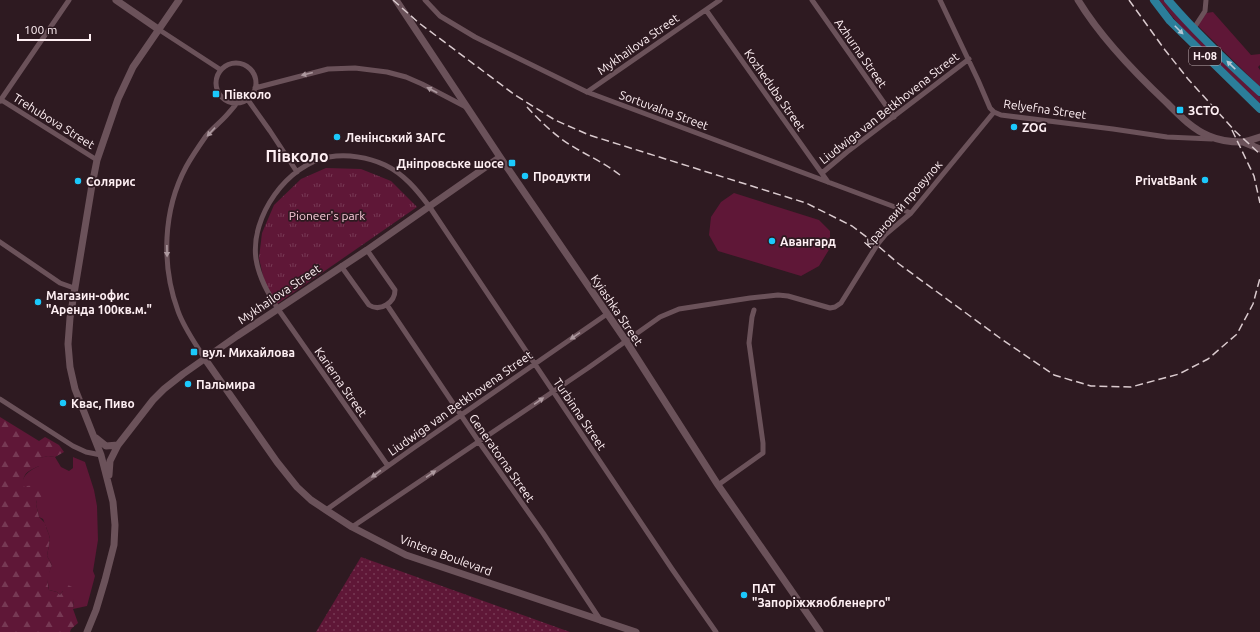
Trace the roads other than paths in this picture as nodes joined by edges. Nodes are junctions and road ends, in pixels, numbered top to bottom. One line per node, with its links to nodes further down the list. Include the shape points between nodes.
1 (69, 0): 21 (street)
2 (116, 0): 15 (street)
3 (178, 0): 15 (street)
4 (396, 0): 24 (street, Kyiashka Street)
5 (424, 0): 19 (street, Sortuvalna Street, via 440,16 462,29)
6 (720, 0): 13 (street, Mykhailova Street)
7 (812, 0): 27 (street, Azhurna Street)
8 (940, 0): 16 (street, Relyefna Street)
9 (1078, 0): 29 (street, Relyefna Street, via 1121,58 1147,85 1188,123 1208,136)
10 (1154, 0): 25 (main road, Н-08, one-way to 25, via 1170,21)
11 (1168, 0): 14 (main road, Н-08)
12 (1206, 0): 14 (street, via 1205,11)
13 (706, 10): 19 (street, Mykhailova Street); 35 (street, Kozheduba Street)
14 (1194, 28): 20 (main road, Н-08, one-way to 14)
15 (158, 29): 17 (street); 33 (street, via 125,83)
16 (969, 59): 26 (street, Relyefna Street); 27 (street, Liudwiga van Betkhovena Street)
17 (221, 70): 18 (street, via 238,63 250,68 256,79); 23 (street, via 217,80 218,92 226,100)
18 (256, 88): 22 (street); 24 (street, one-way to 18, via 406,77 354,68 328,69)
19 (587, 92): 36 (street, Sortuvalna Street)
20 (1260, 92)
21 (0, 100): 33 (street, Trehubova Street)
22 (248, 100): 23 (street); 34 (street)
23 (237, 103): 48 (street, one-way to 48, via 207,135 186,167 176,190 167,230 167,261 178,311)
24 (467, 107): 32 (street, Kyiashka Street)
25 (1260, 109)
26 (994, 112): 29 (street, Relyefna Street, via 1167,137); 38 (street, Крановий провулок)
27 (894, 117): 35 (street, Liudwiga van Betkhovena Street)
28 (1260, 138): 30 (street)
29 (1218, 139): 30 (street, Relyefna Street)
30 (1243, 142): 31 (street)
31 (1260, 149)
32 (500, 157): 37 (street, Mykhailova Street); 46 (street, Kyiashka Street)
33 (97, 160): 42 (street)
34 (297, 172): 37 (street, Turbinna Street, via 328,157 366,158 400,174); 44 (street, Karierna Street, via 273,196 258,230 256,258 259,271 263,284)
35 (822, 173): 36 (street, Kozheduba Street)
36 (828, 182): 38 (street, Sortuvalna Street)
37 (429, 206): 40 (street, Mykhailova Street); 49 (street, Turbinna Street)
38 (911, 213): 47 (street, Крановий провулок, via 877,245 841,303 835,307 830,308 778,295 679,309 660,317)
39 (0, 242): 42 (street, via 60,283)
40 (366, 250): 41 (street, Mykhailova Street); 43 (street, via 395,290)
41 (341, 266): 43 (street, via 369,305 374,308); 44 (street, Mykhailova Street)
42 (74, 288): 53 (street, via 68,344 70,366 75,389)
43 (387, 305): 52 (street, Generatorna Street)
44 (278, 309): 48 (street, Mykhailova Street); 57 (street, Karierna Street)
45 (754, 310): 59 (street, via 748,343 763,453)
46 (607, 314): 47 (street, Kyiashka Street); 49 (street, Liudwiga van Betkhovena Street, one-way to 49)
47 (626, 342): 50 (street); 59 (street, Kyiashka Street)
48 (205, 358): 55 (street, Mykhailova Street, via 164,389); 60 (street, Vintera Boulevard, via 277,462 297,487)
49 (534, 363): 50 (street, Turbinna Street); 52 (street, Liudwiga van Betkhovena Street)
50 (553, 391): 54 (street, one-way to 50); 65 (street, Turbinna Street)
51 (0, 399): 56 (street, via 73,446)
52 (461, 415): 54 (street, Generatorna Street); 57 (street, Liudwiga van Betkhovena Street)
53 (95, 438): 55 (street, via 106,446); 56 (street)
54 (478, 442): 61 (street, one-way to 54); 62 (street, Generatorna Street, via 543,533)
55 (118, 445): 58 (street, Mykhailova Street, via 110,461)
56 (101, 455): 58 (street)
57 (388, 466): 60 (street, Liudwiga van Betkhovena Street, one-way to 60)
58 (108, 481): 63 (street, via 115,524 114,545 102,592)
59 (718, 485): 66 (street, Kyiashka Street)
60 (326, 510): 61 (street, Vintera Boulevard)
61 (352, 527): 62 (street, Vintera Boulevard, via 406,555)
62 (601, 621): 64 (street, Vintera Boulevard)
63 (87, 632)
64 (636, 632)
65 (716, 632)
66 (820, 632)

